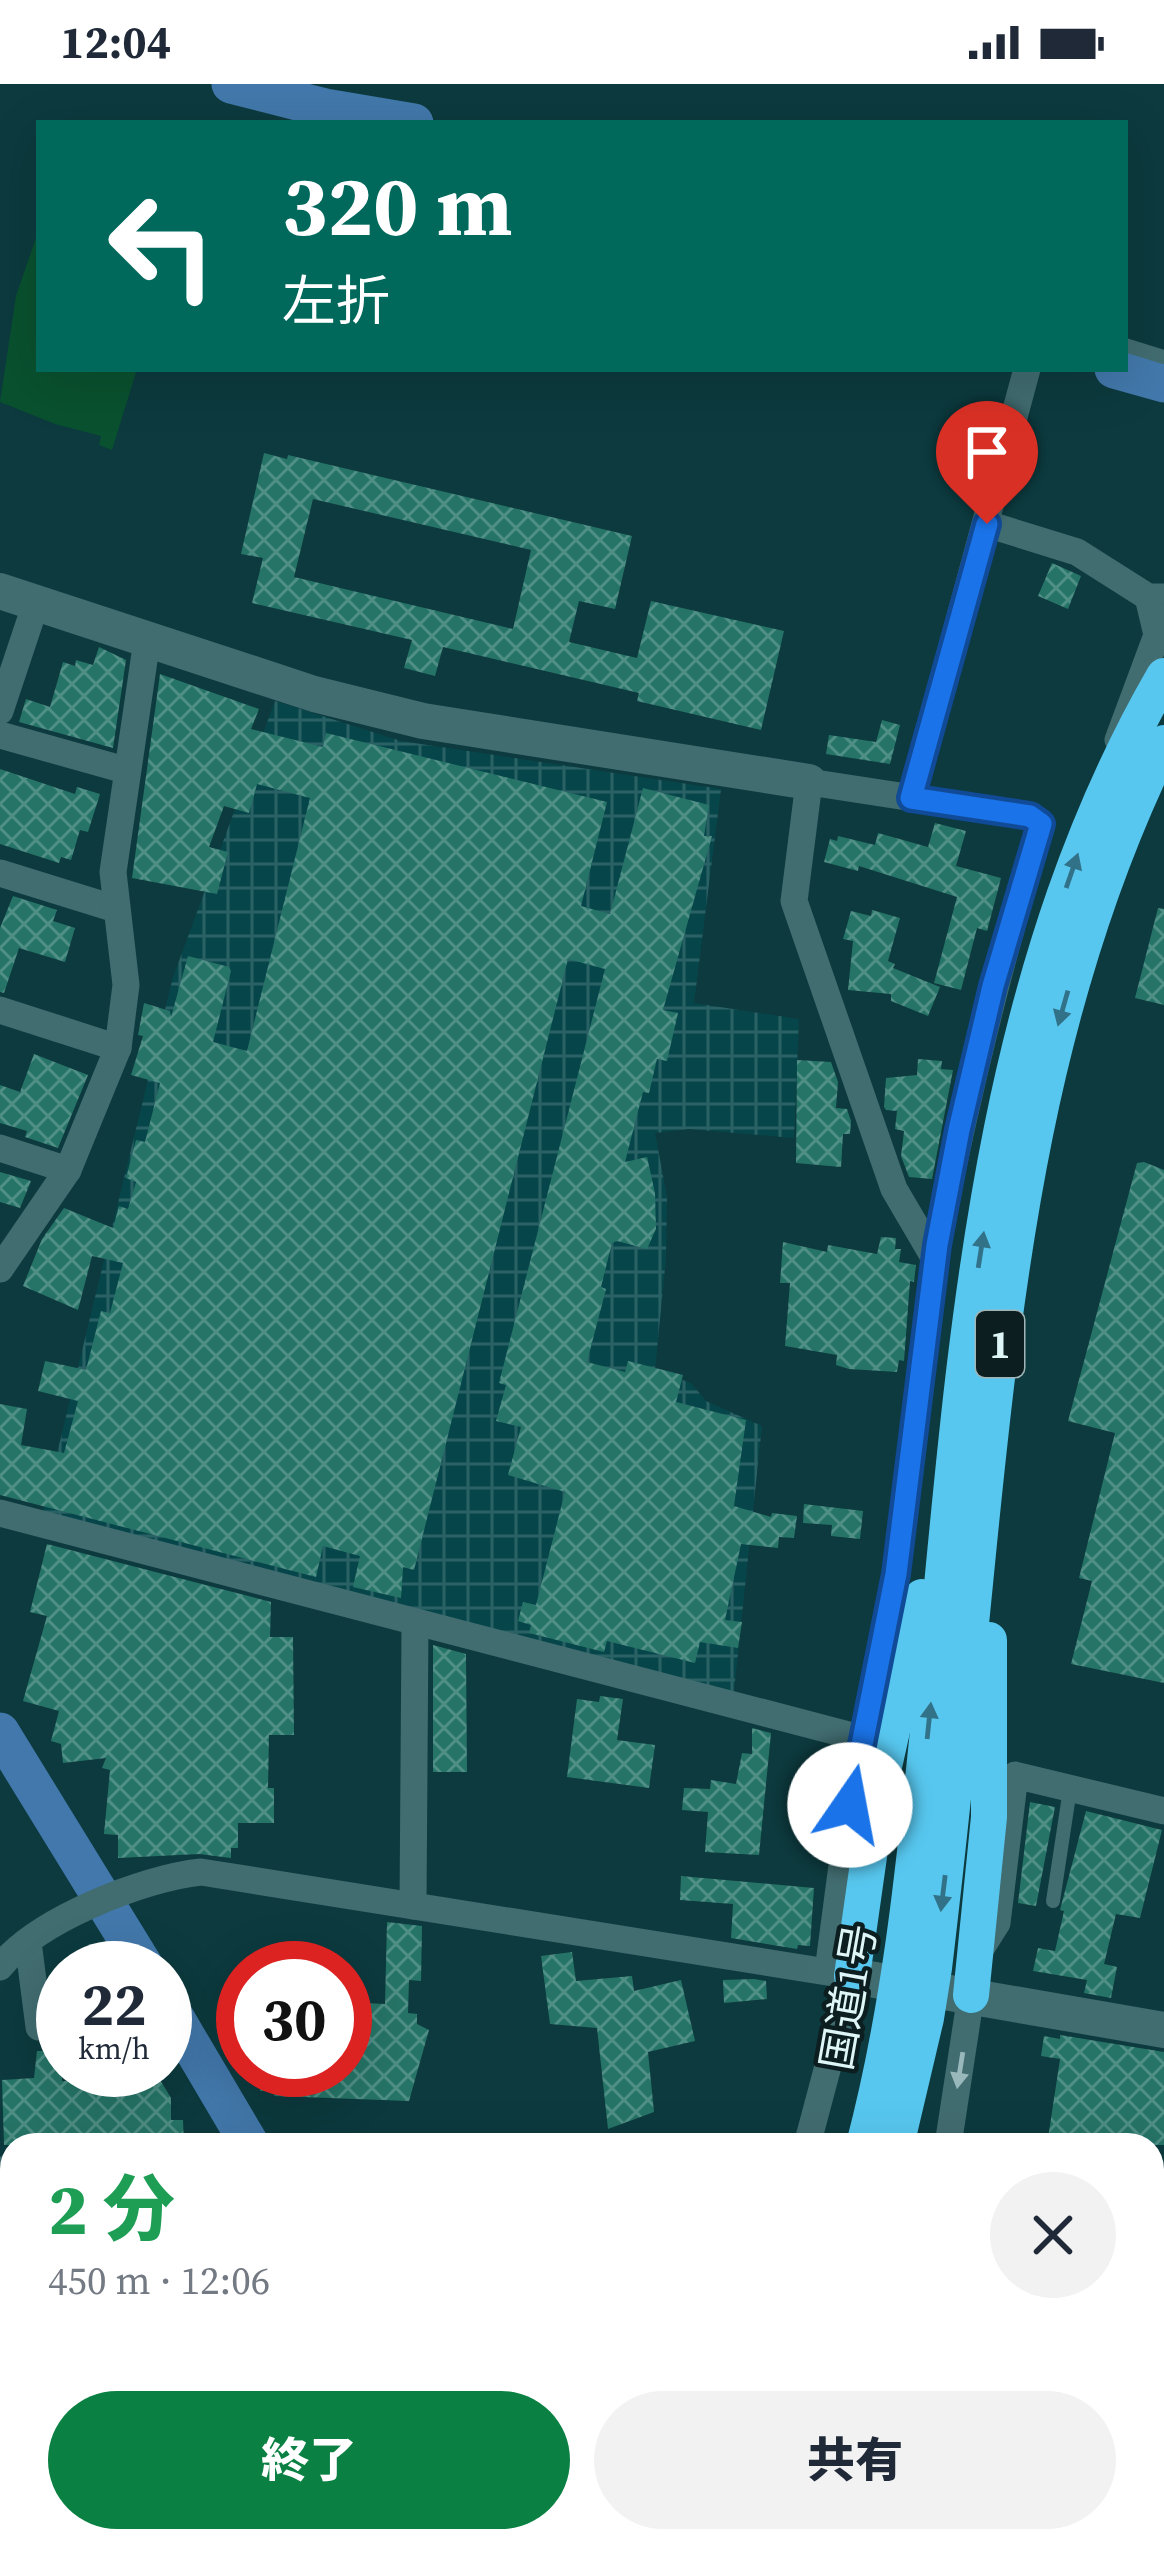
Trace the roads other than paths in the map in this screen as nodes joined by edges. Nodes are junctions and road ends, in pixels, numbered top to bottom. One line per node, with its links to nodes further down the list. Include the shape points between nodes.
1 (1128, 346): 2 (lane)
2 (1164, 357)
3 (1026, 372): 4 (street)
4 (987, 524): 6 (street, via 1077,552); 17 (street)
5 (0, 592): 7 (street)
6 (1156, 597): 16 (street, via 1152,654)
7 (36, 603): 8 (street); 10 (street)
8 (147, 640): 13 (street); 14 (street, via 423,721)
9 (1164, 676): 16 (highway, 国道1号 / 1)
10 (0, 711)
11 (0, 735): 13 (street)
12 (1164, 742): 18 (highway, 国道1号 / 1)
13 (125, 770): 20 (street, via 112,872)
14 (809, 782): 17 (street); 25 (street, via 794,901 894,1189)
15 (1164, 787): 18 (lane)
16 (1104, 790): 27 (highway, 国道1号 / 1, one-way to 16, via 977,1275 1006,1104 1050,939)
17 (911, 798): 25 (street, via 1041,824 972,1071)
18 (1103, 878): 27 (highway, 国道1号 / 1, one-way to 27, via 1056,1030)
19 (2, 881): 20 (street)
20 (116, 909): 22 (street, via 126,985)
21 (0, 1010): 22 (street)
22 (118, 1048): 24 (street)
23 (0, 1148): 24 (street)
24 (68, 1170): 26 (street)
25 (935, 1259): 30 (street, via 896,1574)
26 (0, 1269)
27 (972, 1448): 37 (highway, 1, via 878,1793); 38 (highway, 1, via 989,1817); 39 (highway, 国道1号 / 1)
28 (0, 1513): 29 (street)
29 (415, 1624): 30 (street); 34 (street)
30 (864, 1739): 37 (street, via 850,1805)
31 (1070, 1789): 32 (street); 33 (lane); 38 (street, via 1015,1775 997,1923)
32 (1164, 1811)
33 (1053, 1901)
34 (413, 1906): 35 (street, via 201,1872 130,1888); 37 (street)
35 (14, 1946): 36 (street); 40 (street)
36 (0, 1967)
37 (840, 1974): 38 (street); 42 (street)
38 (973, 1977): 41 (street); 45 (street, one-way to 45)
39 (910, 2015): 43 (highway, 国道1号 / 1); 44 (highway, 国道1号 / 1)
40 (36, 2017)
41 (1164, 2030)
42 (809, 2133)
43 (868, 2133)
44 (897, 2133)
45 (950, 2133)

